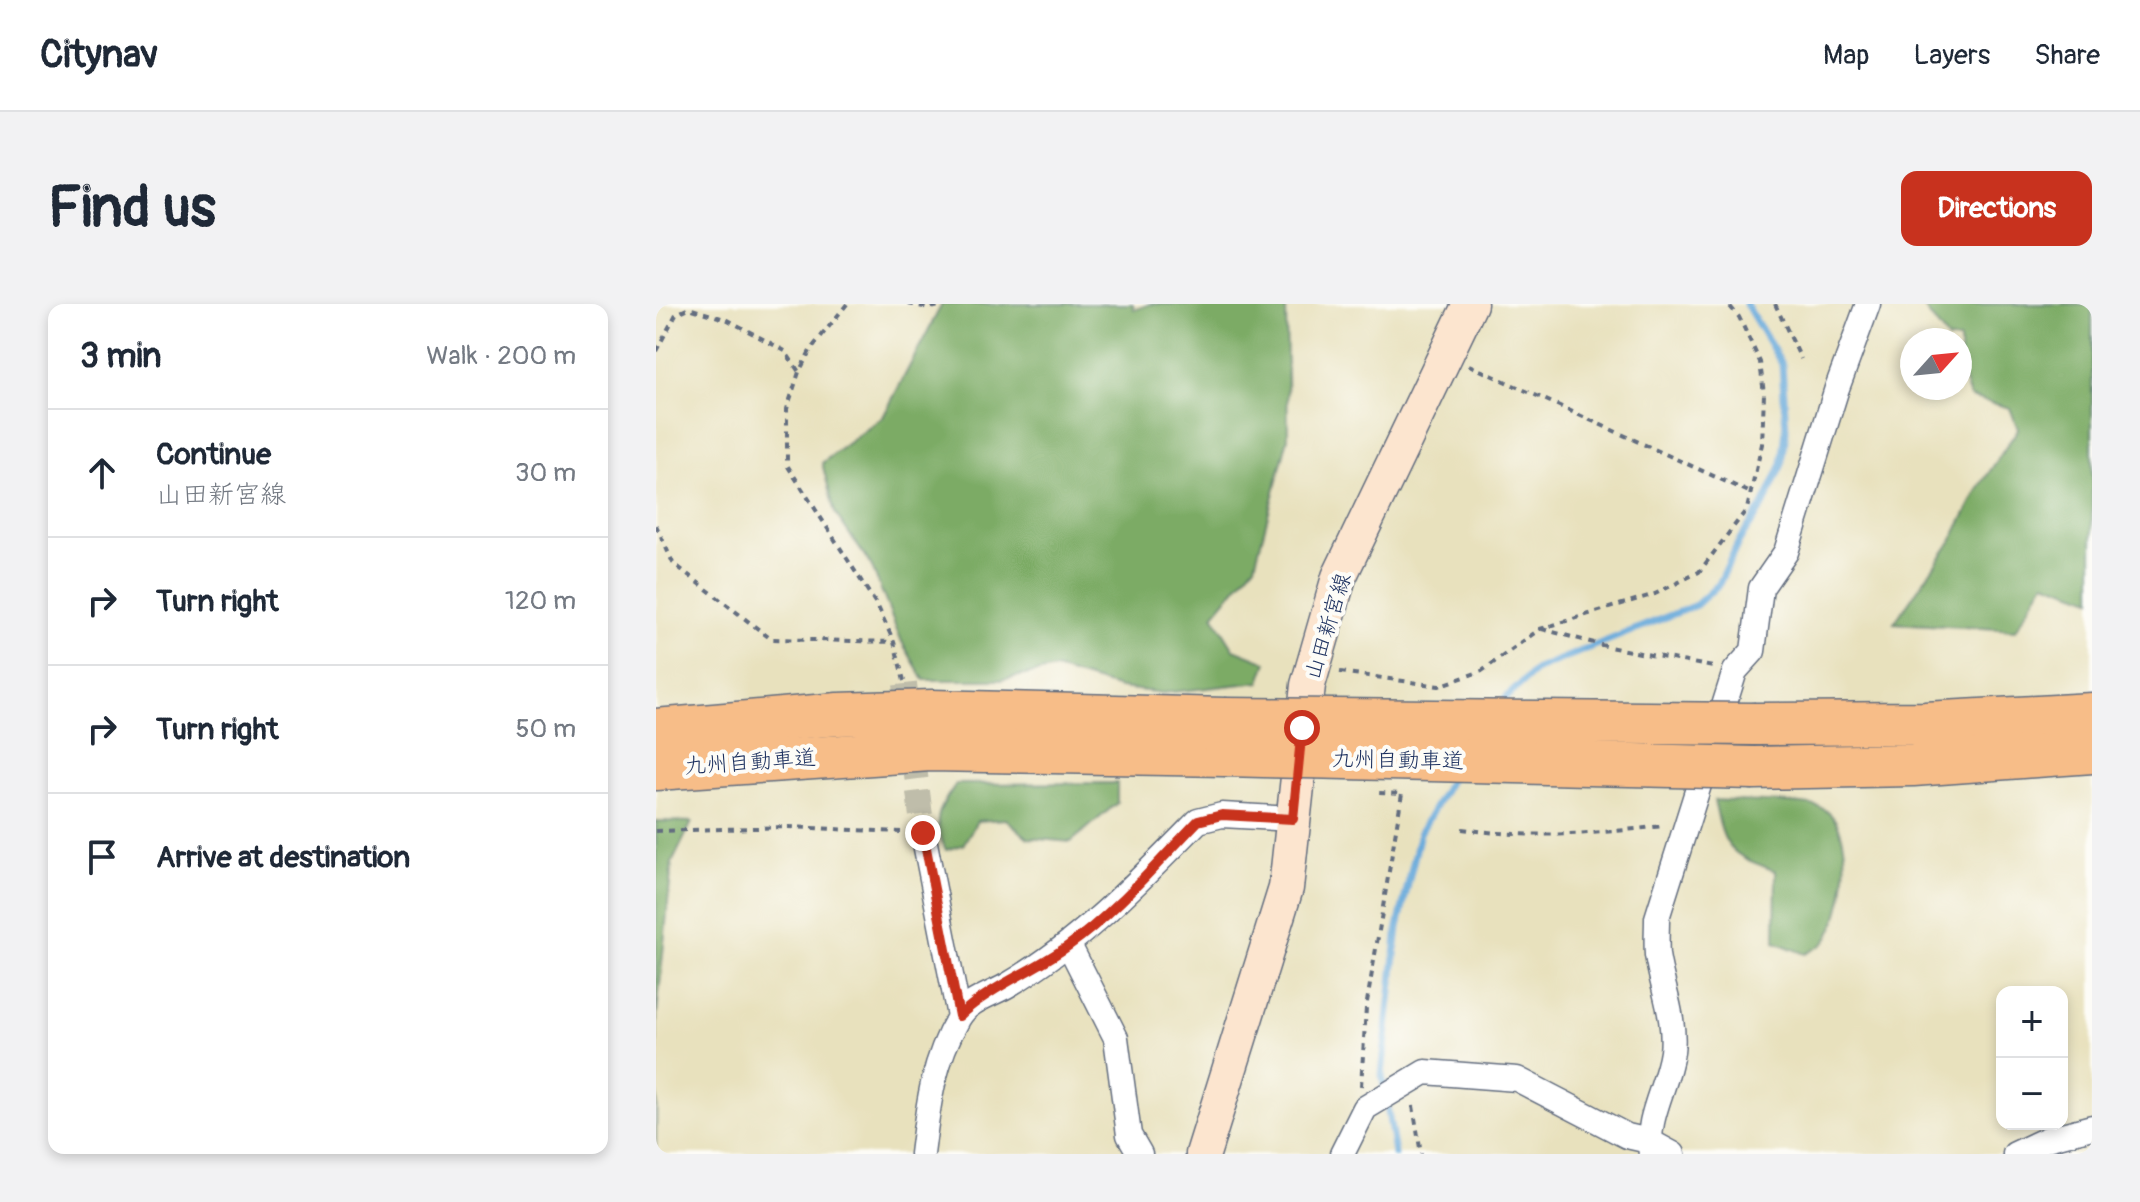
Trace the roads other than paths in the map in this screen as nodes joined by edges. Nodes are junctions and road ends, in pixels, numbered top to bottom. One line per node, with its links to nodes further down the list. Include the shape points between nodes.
1 (1470, 304): 8 (main road, 山田新宮線, via 1339,577 1313,668)
2 (1868, 304): 13 (street, via 1786,552 1761,588 1753,651 1735,671 1657,918 1657,954 1671,1006 1672,1052)
3 (2092, 714): 5 (highway, 九州自動車道, bridge, via 1925,723)
4 (656, 730): 5 (highway, 九州自動車道, via 932,711)
5 (1224, 737): 6 (highway, 九州自動車道, bridge, via 1754,768 1913,765); 7 (highway, 九州自動車道)
6 (2092, 752)
7 (656, 769)
8 (1293, 819): 10 (street, via 1222,815 1198,821); 16 (main road, 山田新宮線, via 1286,888)
9 (923, 833): 11 (street)
10 (1069, 945): 11 (street); 15 (street, via 1116,1038 1129,1135)
11 (959, 1016): 14 (street, via 930,1083)
12 (2092, 1127): 19 (street)
13 (1650, 1147): 17 (street, via 1517,1079 1425,1072 1368,1106); 18 (street)
14 (922, 1154)
15 (1140, 1154)
16 (1203, 1154)
17 (1342, 1154)
18 (1673, 1154)
19 (2015, 1154)

